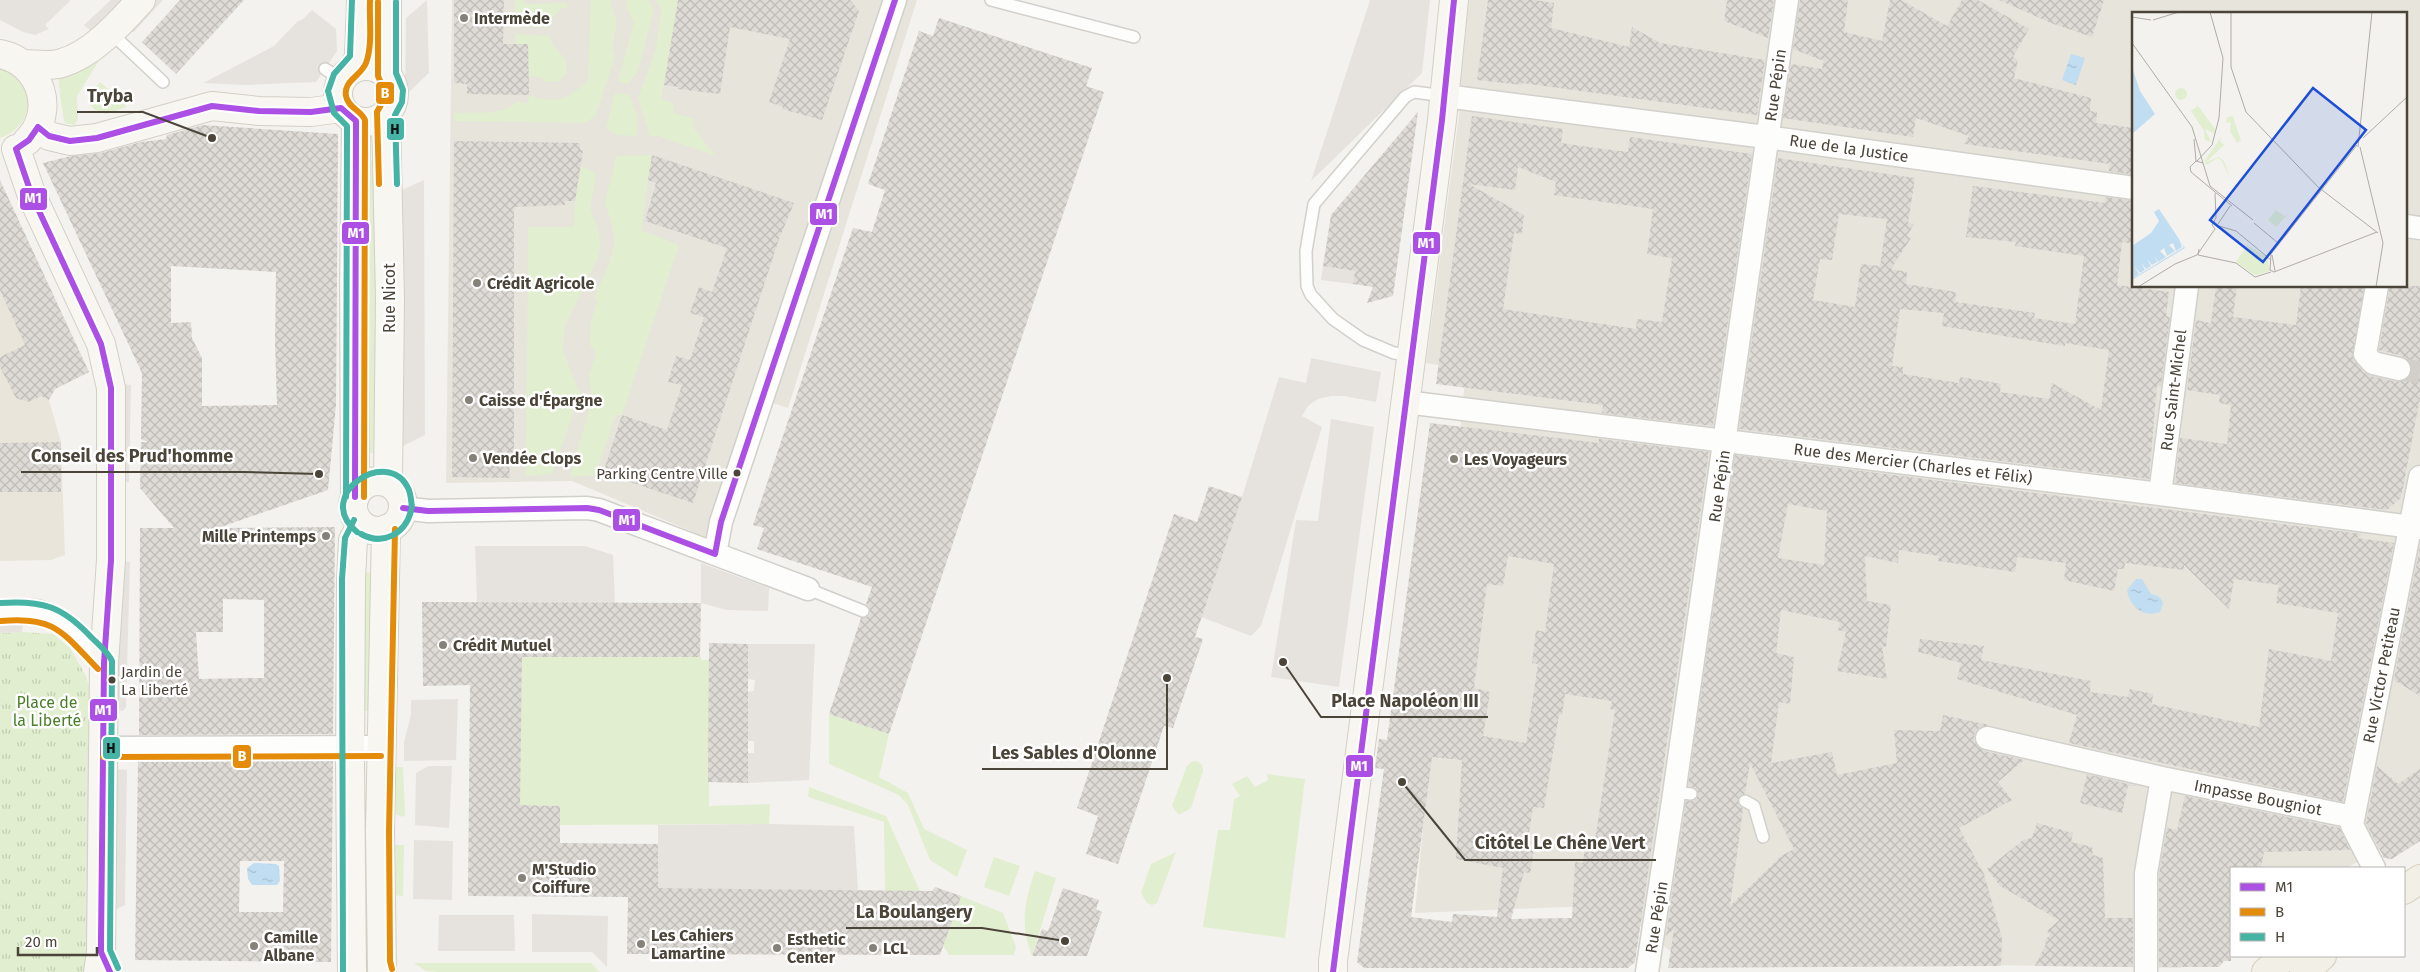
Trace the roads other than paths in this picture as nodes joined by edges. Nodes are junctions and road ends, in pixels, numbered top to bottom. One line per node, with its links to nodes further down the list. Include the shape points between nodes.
1 (141, 0): 8 (street)
2 (360, 0): 11 (street, via 359,55)
3 (388, 0): 12 (street)
4 (895, 0): 34 (street, via 721,522)
5 (991, 0): 9 (lane)
6 (1454, 0): 14 (street)
7 (1787, 0): 18 (street, Rue Pépin)
8 (110, 32): 10 (street, via 82,54 61,64); 13 (lane)
9 (1134, 37)
10 (11, 59): 17 (street, via 30,70 40,88 43,108)
11 (341, 72): 12 (street, via 370,65); 16 (street, via 337,94)
12 (387, 75): 15 (street, via 394,90 394,99)
13 (163, 82)
14 (1445, 96): 18 (street, Rue de la Justice); 23 (street); 23 (lane, via 1414,92 1405,97 1314,204 1306,251 1307,286 1333,319 1363,340)
15 (386, 113): 16 (street, via 369,122); 28 (street, Rue Nicot, via 390,299)
16 (349, 115): 17 (street, via 212,106 97,138 70,141 49,136); 30 (street)
17 (38, 128): 19 (street, via 29,140)
18 (1768, 137): 20 (street, Rue de la Justice); 26 (street, Rue Pépin)
19 (8, 152): 38 (street, via 32,196 100,344 111,388 111,560)
20 (2132, 188)
21 (2187, 288): 29 (street, Rue Saint-Michel)
22 (2377, 288): 24 (street, via 2365,354 2373,362)
23 (1411, 355): 25 (street)
24 (2399, 369)
25 (1405, 402): 26 (street, Rue des Mercier (Charles et Félix)); 55 (street)
26 (1725, 440): 29 (street, Rue des Mercier (Charles et Félix)); 56 (street, Rue Pépin, via 1683,793)
27 (2420, 477): 33 (street, Rue Victor Petiteau)
28 (388, 483): 30 (street, via 372,481 365,484); 31 (street, via 400,494)
29 (2160, 494): 33 (street, Rue des Mercier (Charles et Félix))
30 (355, 497): 32 (street, via 355,514)
31 (403, 508): 32 (street, via 396,523); 34 (street, via 428,511 587,508)
32 (374, 527): 40 (street, via 353,540); 41 (street)
33 (2415, 527): 45 (street, Rue Victor Petiteau)
34 (715, 554): 35 (street)
35 (808, 590): 36 (lane)
36 (863, 611)
37 (0, 612): 38 (street, via 38,612 54,617)
38 (104, 663): 42 (street)
39 (1987, 738): 43 (street, Impasse Bougniot)
40 (350, 747): 41 (street); 42 (street); 54 (street)
41 (381, 747): 53 (street)
42 (103, 748): 52 (street)
43 (2162, 778): 45 (street, Impasse Bougniot); 57 (street, via 2146,873)
44 (1745, 801): 46 (lane, via 1754,806)
45 (2353, 817): 47 (street, Rue Victor Petiteau, via 2354,832)
46 (1763, 837)
47 (2373, 867)
48 (2420, 879): 49 (main road)
49 (2405, 889)
50 (2285, 957): 58 (main road)
51 (2321, 957): 59 (main road)
52 (103, 966)
53 (383, 971): 54 (street, via 370,966)
54 (353, 972)
55 (1333, 972)
56 (1647, 972)
57 (2146, 972)
58 (2266, 972)
59 (2304, 972)

